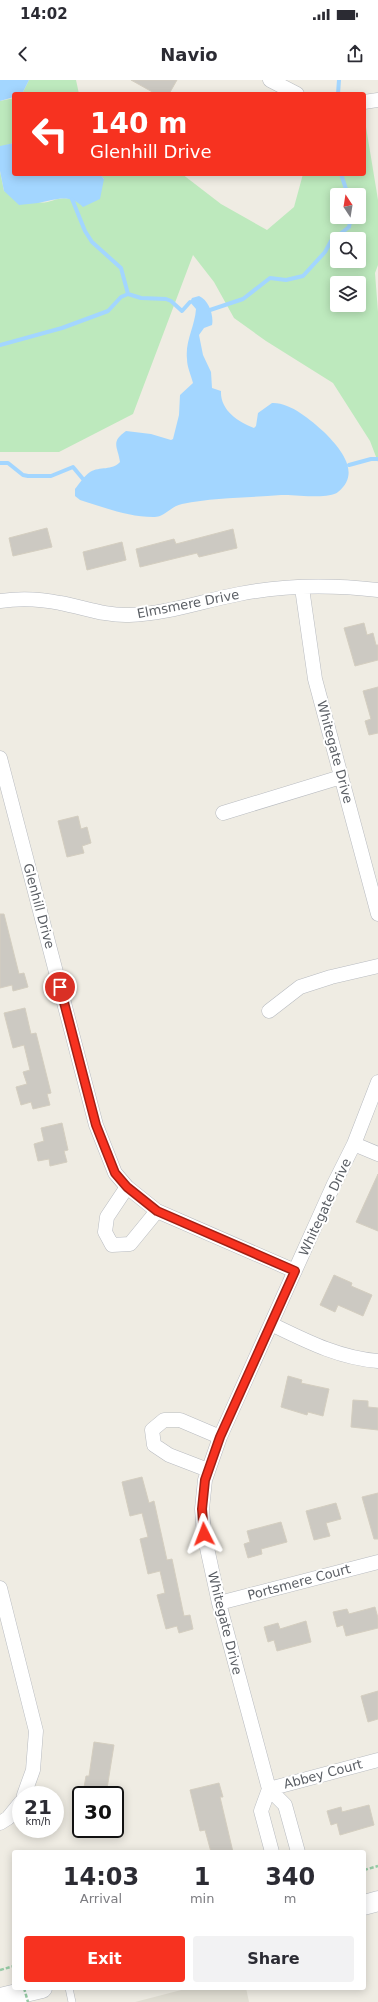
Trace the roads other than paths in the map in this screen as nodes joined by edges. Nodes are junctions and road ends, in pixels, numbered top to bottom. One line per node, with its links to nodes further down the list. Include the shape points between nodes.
1 (270, 80): 2 (street)
2 (293, 92)
3 (378, 100): 4 (street)
4 (366, 102)
5 (302, 588): 6 (street, Elmsmere Drive); 7 (street, Elmsmere Drive, via 240,594 162,612 127,615 102,613 40,600); 9 (street, Whitegate Drive, via 316,679)
6 (378, 590)
7 (0, 601)
8 (0, 758): 18 (street, Glenhill Drive, via 96,1125 115,1173)
9 (341, 777): 10 (street); 11 (street, Whitegate Drive)
10 (222, 813)
11 (378, 914)
12 (378, 966): 13 (street, via 325,978 300,987)
13 (269, 1011)
14 (378, 1082): 15 (street, Whitegate Drive)
15 (373, 1111): 16 (street, Whitegate Drive)
16 (354, 1144): 17 (street); 20 (street, Whitegate Drive)
17 (378, 1154)
18 (127, 1187): 19 (street, Glenhill Drive); 19 (street, via 107,1217 105,1232 112,1245 130,1244)
19 (157, 1211): 20 (street, Glenhill Drive)
20 (295, 1271): 21 (street, Whitegate Drive)
21 (271, 1324): 22 (street, via 316,1346 343,1355); 23 (street, Whitegate Drive)
22 (378, 1361)
23 (220, 1437): 24 (street, Whitegate Drive); 24 (street, via 180,1420 164,1420 152,1430 154,1445 169,1455)
24 (208, 1470): 27 (street, Whitegate Drive, via 202,1509 204,1534)
25 (378, 1562): 27 (street, Portsmere Court)
26 (0, 1588): 29 (street, via 36,1731 33,1770)
27 (219, 1603): 30 (street, Whitegate Drive)
28 (378, 1760): 30 (street, Abbey Court)
29 (27, 1786)
30 (268, 1789): 33 (street, via 261,1811); 34 (street, via 286,1805)
31 (12, 1812): 32 (street)
32 (4, 1821)
33 (271, 1850)
34 (297, 1850)
35 (378, 1901): 36 (main road)
36 (366, 1904)
37 (34, 1990): 39 (main road)
38 (69, 1990): 40 (lane)
39 (0, 1998)
40 (72, 2002)

